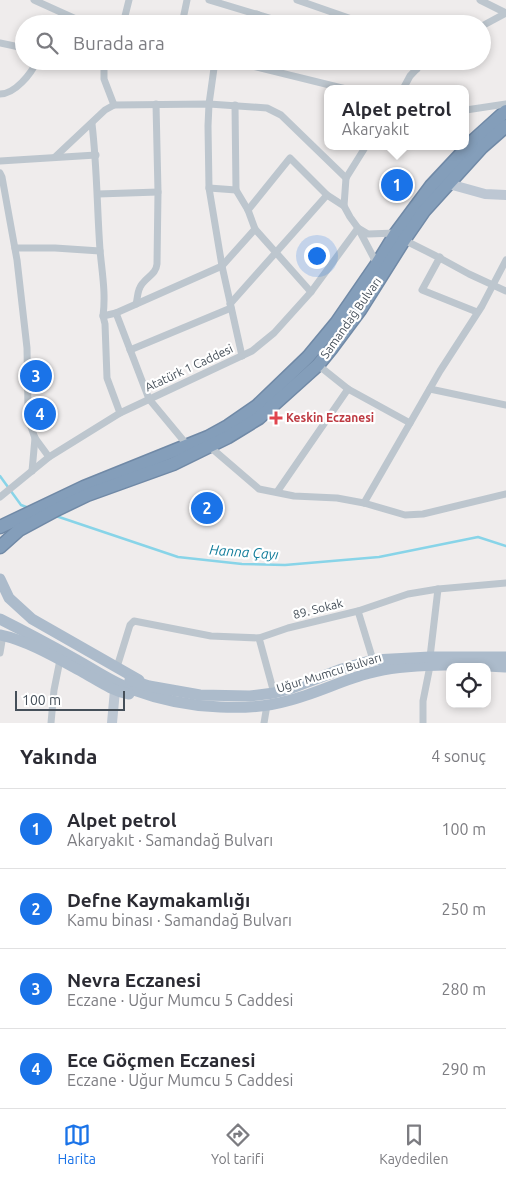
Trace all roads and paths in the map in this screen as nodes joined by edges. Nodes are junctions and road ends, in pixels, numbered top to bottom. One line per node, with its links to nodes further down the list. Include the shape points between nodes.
1 (129, 0): 10 (street)
2 (187, 0): 11 (street)
3 (209, 0): 8 (street)
4 (297, 0): 13 (street)
5 (480, 0): 7 (street)
6 (36, 1): 9 (street)
7 (506, 13): 14 (street)
8 (257, 14): 12 (street)
9 (67, 15)
10 (125, 15)
11 (184, 15)
12 (260, 15)
13 (340, 15)
14 (491, 21)
15 (0, 43): 16 (street)
16 (15, 46)
17 (33, 70): 24 (street, via 6,94)
18 (105, 70): 28 (street, via 104,79)
19 (213, 70): 26 (street)
20 (271, 70): 22 (street)
21 (416, 70): 23 (street)
22 (330, 85)
23 (405, 85)
24 (0, 94)
25 (156, 104): 26 (street); 28 (street); 45 (street)
26 (209, 104): 29 (street); 43 (street)
27 (506, 104): 30 (street)
28 (114, 105): 32 (street)
29 (235, 105): 41 (street, via 267,108 281,116); 44 (street)
30 (469, 110)
31 (506, 111): 34 (highway, Samandağ Bulvarı)
32 (92, 124): 37 (street); 38 (street)
33 (506, 126): 42 (highway, Samandağ Bulvarı)
34 (469, 145)
35 (364, 150): 41 (street)
36 (465, 150): 53 (highway, Samandağ Bulvarı, via 431,186)
37 (96, 155): 38 (street); 46 (street)
38 (55, 157): 39 (street)
39 (0, 161)
40 (0, 173): 54 (street)
41 (346, 178): 49 (street)
42 (449, 184): 48 (street); 53 (highway, Samandağ Bulvarı)
43 (209, 188): 44 (street); 60 (street)
44 (236, 190): 50 (street)
45 (158, 192): 46 (street); 64 (street, via 156,271 141,284)
46 (98, 194): 55 (street)
47 (327, 195): 49 (street); 50 (street, via 290,158); 56 (street)
48 (506, 196)
49 (344, 206): 51 (street)
50 (248, 210): 52 (street)
51 (358, 228): 53 (street, via 368,234); 59 (street); 63 (street, Atatürk 1 Caddesi)
52 (255, 229): 56 (street); 60 (street)
53 (400, 236): 57 (street); 59 (highway, Samandağ Bulvarı); 71 (highway, Samandağ Bulvarı, via 360,310)
54 (15, 248): 55 (street); 78 (street, via 27,348 28,410)
55 (100, 251): 68 (street, via 105,300)
56 (275, 252): 63 (street); 65 (street)
57 (440, 257): 61 (street); 66 (street, via 422,290)
58 (506, 260): 61 (street)
59 (378, 264): 79 (highway, Samandağ Bulvarı, via 337,322 302,363 258,406)
60 (222, 266): 64 (street); 65 (street)
61 (494, 285): 62 (street); 66 (street)
62 (506, 291)
63 (311, 292): 70 (street, Atatürk 1 Caddesi, via 274,333)
64 (136, 304): 67 (street)
65 (231, 306): 69 (street); 70 (street)
66 (477, 312): 73 (street)
67 (116, 313): 68 (street); 69 (street)
68 (103, 316): 76 (street, via 107,378)
69 (130, 350): 74 (street)
70 (242, 356): 74 (street, Atatürk 1 Caddesi)
71 (318, 365): 72 (street); 80 (highway, Samandağ Bulvarı, via 259,418)
72 (348, 389): 77 (street); 84 (street)
73 (430, 390): 75 (street); 77 (street)
74 (149, 399): 76 (street, Atatürk 1 Caddesi); 79 (street)
75 (506, 405)
76 (120, 414): 81 (street, Atatürk 1 Caddesi)
77 (410, 423): 87 (street)
78 (35, 438): 81 (street); 82 (street)
79 (188, 446): 83 (highway, Samandağ Bulvarı)
80 (209, 446): 83 (highway, Samandağ Bulvarı, via 172,464); 84 (street, via 259,489)
81 (49, 457): 82 (street, Atatürk 1 Caddesi)
82 (32, 470): 86 (street, Atatürk 1 Caddesi)
83 (86, 491): 88 (highway, Samandağ Bulvarı)
84 (277, 492): 87 (street)
85 (506, 494): 87 (street, via 423,514 405,515)
86 (0, 497)
87 (364, 503)
88 (16, 526): 89 (highway, Samandağ Bulvarı); 90 (highway, Samandağ Bulvarı)
89 (0, 527)
90 (0, 548)
91 (0, 580): 104 (main road, via 9,598 32,619)
92 (506, 583): 93 (street, 89. Sokak)
93 (438, 588): 94 (street, 89. Sokak, via 408,594); 103 (street)
94 (358, 611): 98 (street, 89. Sokak); 102 (street)
95 (0, 612): 107 (main road, Uğur Mumcu Bulvarı)
96 (0, 619): 107 (main road, Uğur Mumcu Bulvarı, via 101,675 130,688)
97 (2, 635): 99 (street); 101 (main road)
98 (259, 638): 104 (street, 89. Sokak, via 211,636 134,621); 108 (street)
99 (0, 653)
100 (506, 657): 103 (main road, Uğur Mumcu Bulvarı)
101 (60, 660): 106 (main road); 110 (street)
102 (373, 660): 103 (main road, Uğur Mumcu Bulvarı); 108 (main road, Uğur Mumcu Bulvarı)
103 (430, 661): 105 (main road, Uğur Mumcu Bulvarı); 109 (main road, Uğur Mumcu Bulvarı, via 370,672); 113 (street)
104 (117, 667): 107 (main road)
105 (506, 667)
106 (115, 690): 107 (main road, via 133,695); 111 (street)
107 (151, 691): 108 (main road, Uğur Mumcu Bulvarı, via 214,696); 109 (main road, Uğur Mumcu Bulvarı, via 192,704 218,707)
108 (274, 693)
109 (267, 705): 112 (street)
110 (51, 723)
111 (112, 723)
112 (264, 723)
113 (423, 723)

